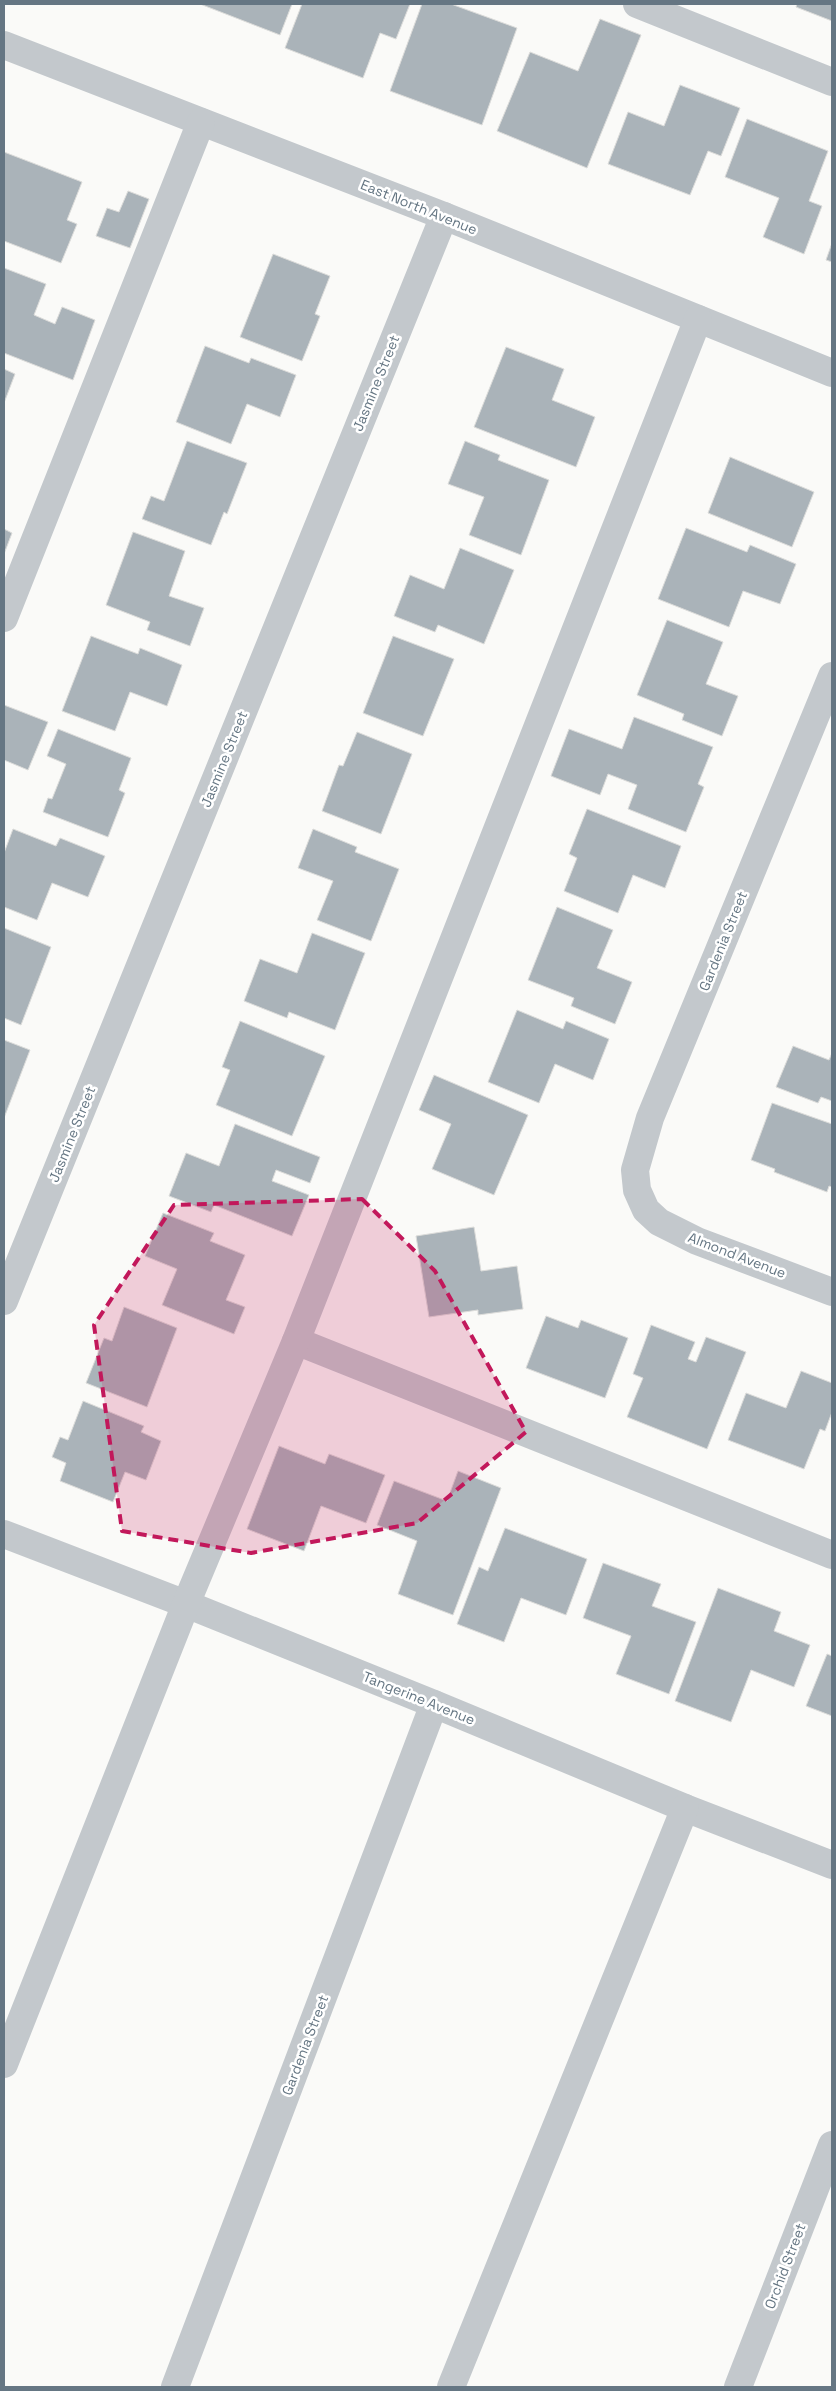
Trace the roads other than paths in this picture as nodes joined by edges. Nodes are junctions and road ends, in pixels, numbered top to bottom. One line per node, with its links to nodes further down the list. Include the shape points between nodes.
1 (638, 4): 3 (street)
2 (4, 45): 4 (street, East North Avenue)
3 (832, 82)
4 (201, 122): 5 (street, East North Avenue); 8 (street)
5 (444, 216): 6 (street, East North Avenue); 12 (street, Jasmine Street)
6 (698, 318): 7 (street, East North Avenue); 13 (street)
7 (832, 373)
8 (4, 618)
9 (832, 676): 10 (street, Gardenia Street, via 650,1118 635,1170 637,1190)
10 (646, 1210): 11 (street, Almond Avenue, via 659,1222 697,1241)
11 (832, 1292)
12 (4, 1301)
13 (296, 1340): 15 (street); 16 (street)
14 (4, 1534): 16 (street, Tangerine Avenue)
15 (832, 1554)
16 (186, 1604): 17 (street, Tangerine Avenue); 20 (street)
17 (434, 1704): 18 (street, Tangerine Avenue); 22 (street, Gardenia Street)
18 (685, 1808): 19 (street, Tangerine Avenue); 23 (street)
19 (832, 1865)
20 (4, 2064)
21 (832, 2145): 24 (street, Orchid Street)
22 (175, 2387)
23 (451, 2387)
24 (738, 2387)

